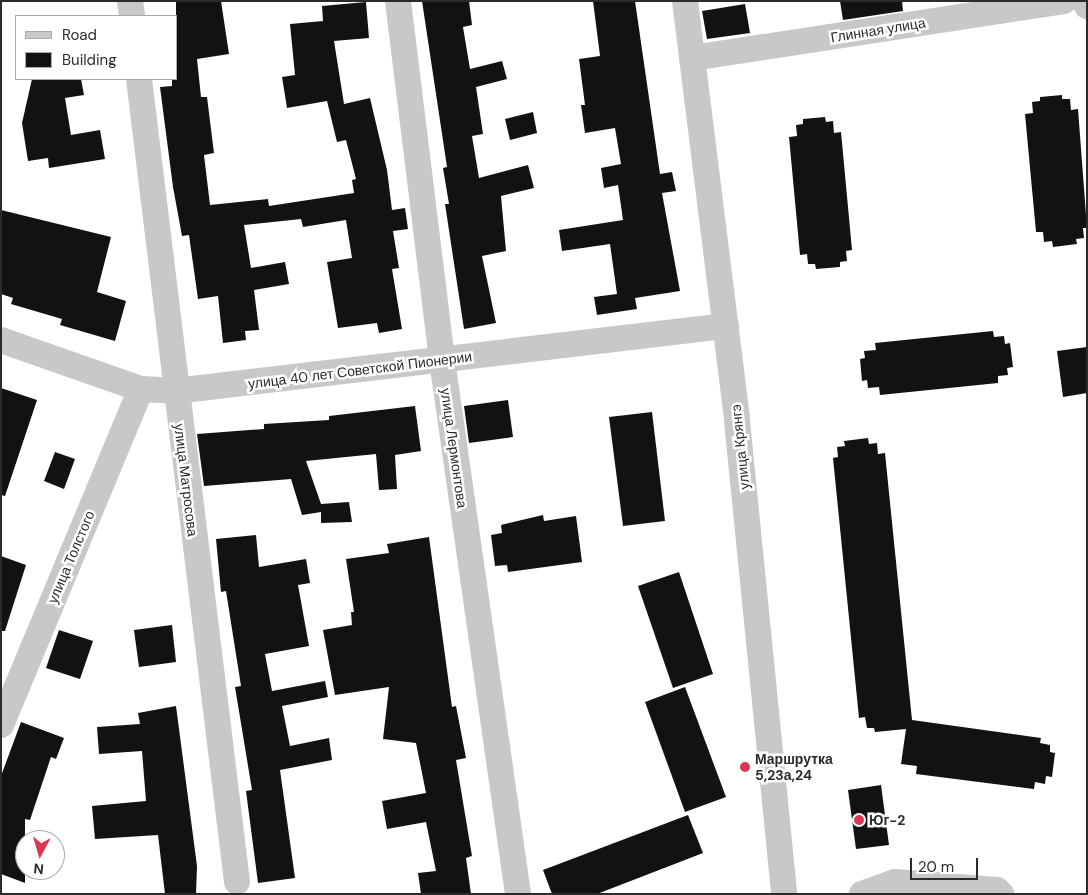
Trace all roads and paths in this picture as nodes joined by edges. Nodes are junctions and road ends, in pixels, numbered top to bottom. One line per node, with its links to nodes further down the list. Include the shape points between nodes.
1 (130, 1): 7 (street)
2 (398, 1): 12 (street, улица Лермонтова)
3 (685, 1): 8 (street, улица Крянгэ)
4 (1064, 1): 8 (street, Глинная улица)
5 (1084, 1): 6 (street)
6 (1087, 6)
7 (132, 15)
8 (692, 58): 10 (street, улица Крянгэ)
9 (139, 80): 14 (street, улица Матросова)
10 (726, 326): 12 (street, улица 40 лет Советской Пионерии); 18 (street, улица Крянгэ)
11 (1, 340): 13 (street, улица 40 лет Советской Пионерии)
12 (442, 360): 14 (street, улица 40 лет Советской Пионерии); 17 (street, улица Лермонтова)
13 (141, 389): 14 (street, улица 40 лет Советской Пионерии); 15 (street, улица Толстого)
14 (175, 391): 16 (street, улица Матросова)
15 (1, 725)
16 (236, 882)
17 (518, 894)
18 (784, 894)
19 (862, 894): 20 (street, via 895,882 997,890)
20 (1001, 894)

